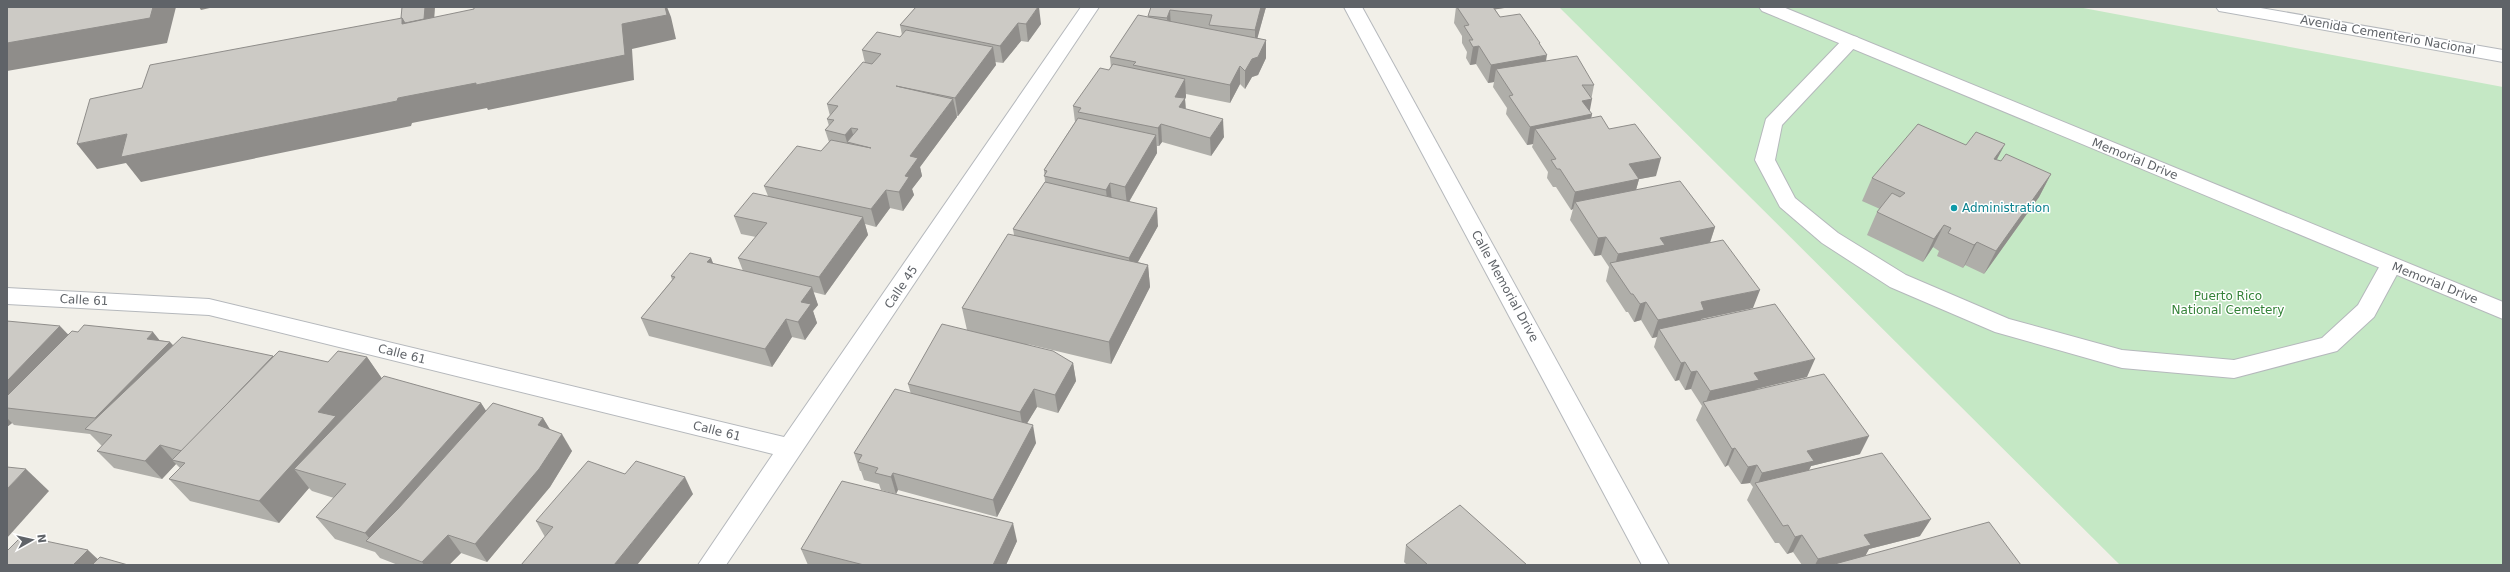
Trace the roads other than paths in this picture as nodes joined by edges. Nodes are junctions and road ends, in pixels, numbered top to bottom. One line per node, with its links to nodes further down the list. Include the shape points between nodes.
1 (1090, 7): 10 (street, Calle 45)
2 (1353, 7): 12 (street, Calle Memorial Drive)
3 (1768, 7): 5 (street, Memorial Drive)
4 (2225, 7): 6 (street, Avenida Cementerio Nacional)
5 (1851, 42): 7 (street, Memorial Drive); 7 (street, via 1773,123 1765,160 1787,202 1830,238 1898,281 2003,326 2122,359 2234,369 2328,345 2366,311)
6 (2503, 56)
7 (2391, 265): 9 (street, Memorial Drive)
8 (7, 296): 10 (street, Calle 61, via 209,307)
9 (2503, 311)
10 (792, 449): 11 (street, Calle 45)
11 (711, 565)
12 (1656, 565)

